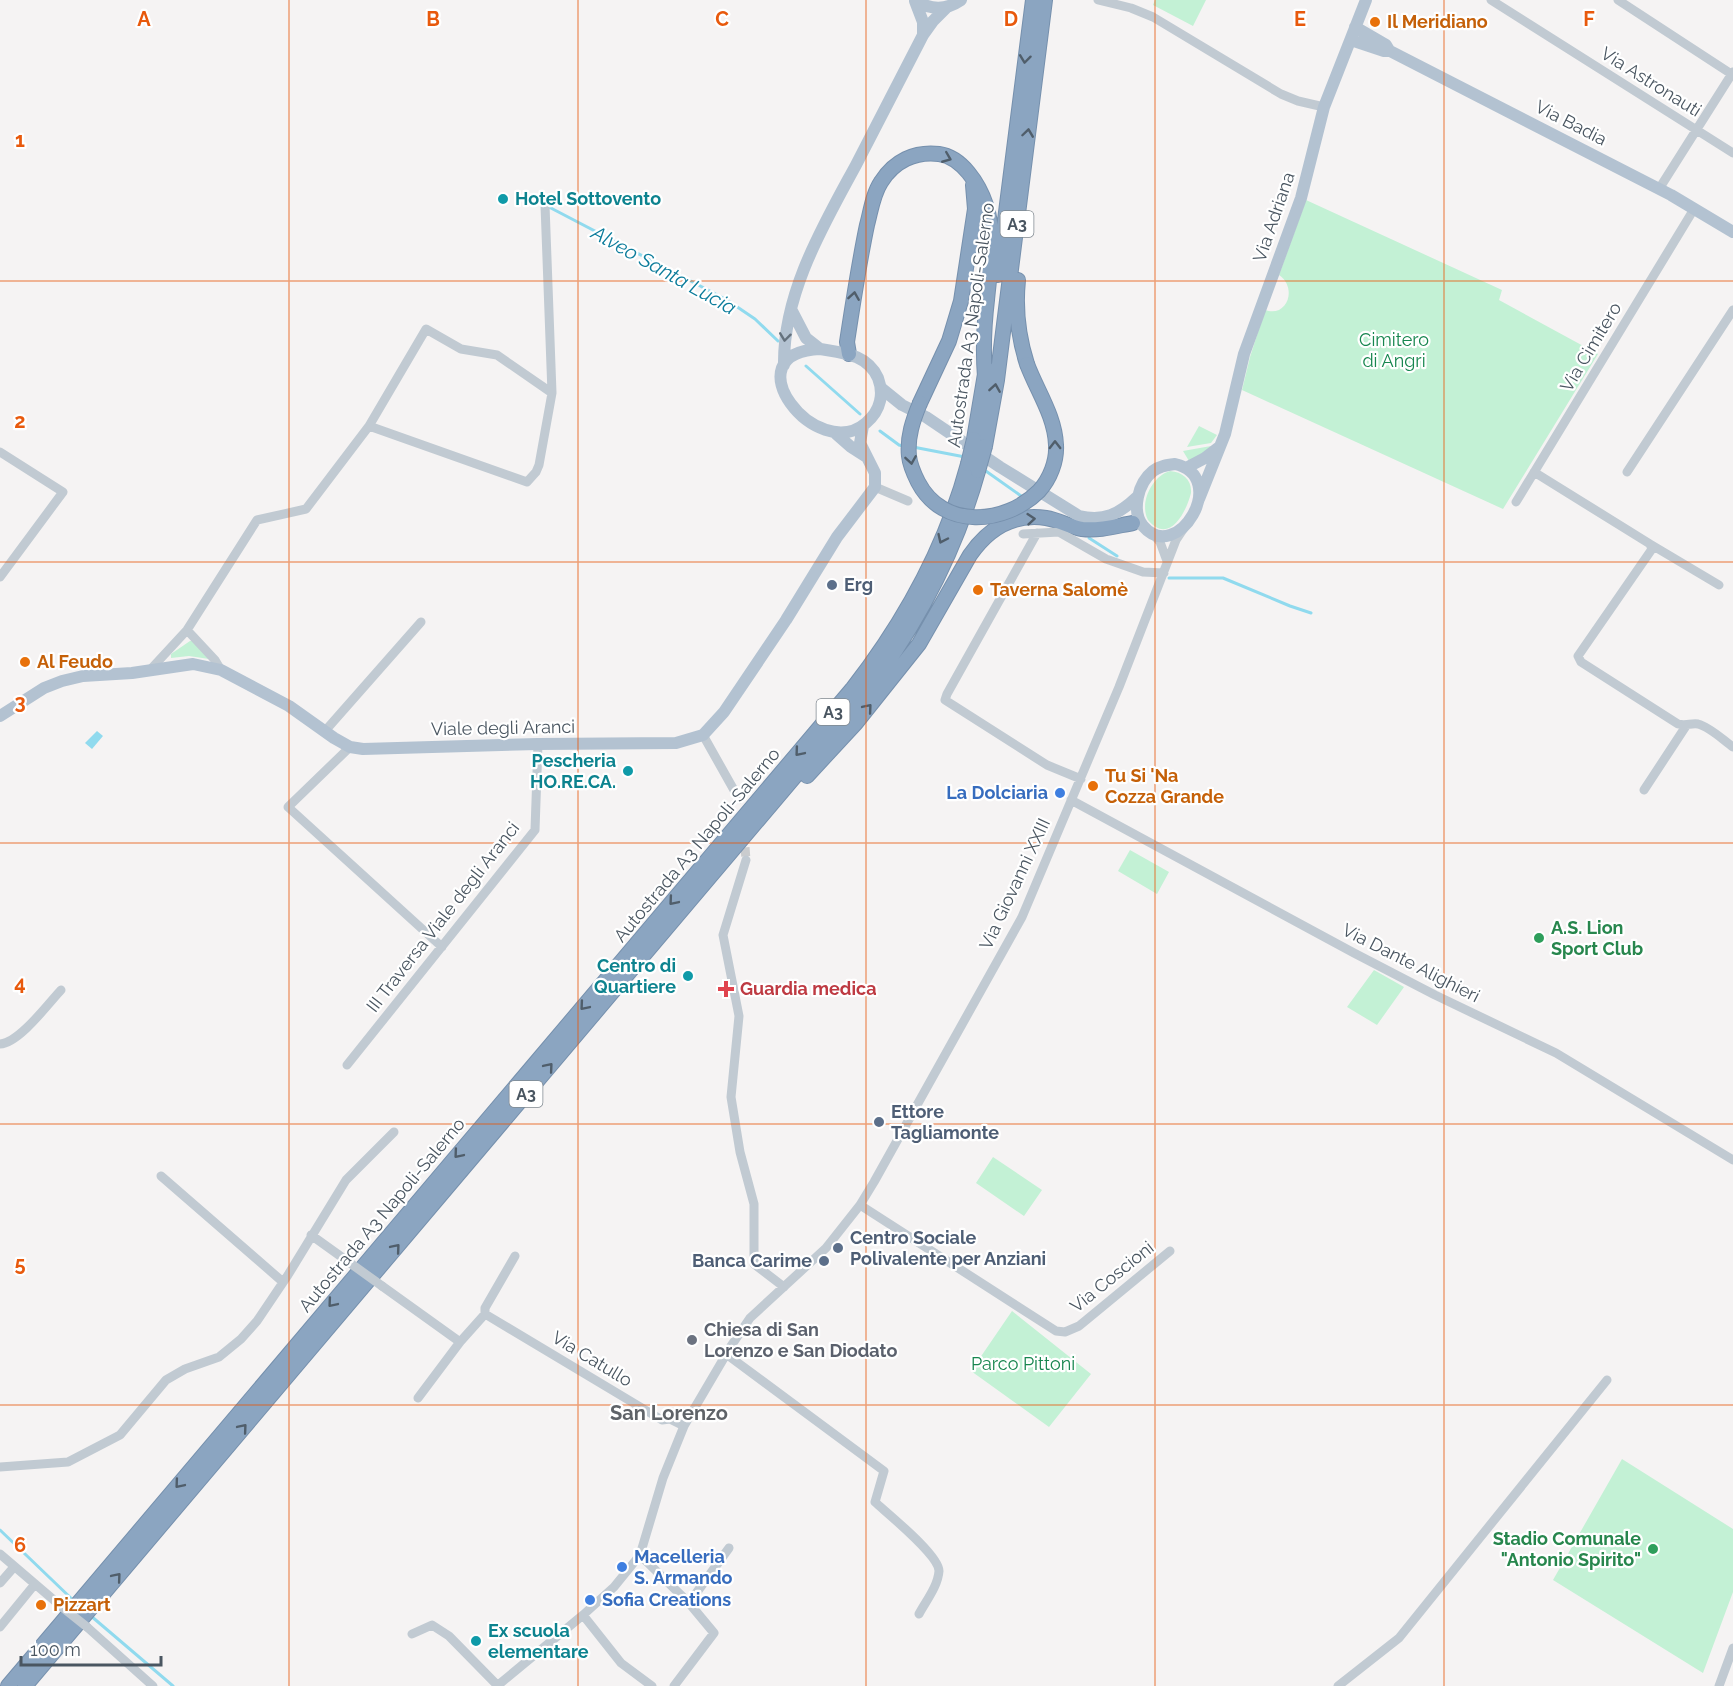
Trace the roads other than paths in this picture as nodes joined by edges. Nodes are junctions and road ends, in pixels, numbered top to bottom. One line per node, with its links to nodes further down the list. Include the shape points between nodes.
1 (915, 0): 8 (main road, via 936,9); 10 (main road)
2 (961, 0): 8 (main road)
3 (1098, 0): 14 (street, via 1153,17 1281,94)
4 (1366, 0): 9 (main road, Via Adriana)
5 (1491, 0): 15 (street, Via Astronauti)
6 (1618, 0): 13 (street)
7 (1039, 1): 17 (highway, Autostrada A3 Napoli-Salerno / A3, one-way to 7); 28 (highway, Autostrada A3 Napoli-Salerno / A3, one-way to 28)
8 (946, 8): 10 (main road)
9 (1355, 27): 11 (main road, Via Adriana); 12 (main road, Via Badia)
10 (923, 35): 24 (main road, via 824,226 800,280)
11 (1351, 40): 12 (main road, Via Badia); 14 (main road, Via Adriana)
12 (1390, 51): 19 (main road, Via Badia)
13 (1732, 74): 15 (street)
14 (1324, 107): 37 (main road, Via Adriana, via 1304,190 1245,354)
15 (1696, 129): 16 (street, Via Astronauti); 19 (street)
16 (1733, 153)
17 (1024, 161): 18 (highway, one-way to 17, bridge, via 975,209 961,301 949,341 920,403 911,430 909,457 931,500 958,515 973,517 1006,513 1031,498 1049,477 1057,447 1051,419 1021,347 1016,310 1027,207); 36 (highway, Autostrada A3 Napoli-Salerno / A3, one-way to 17, via 997,380)
18 (969, 175): 26 (highway, one-way to 18, via 863,243 873,199 887,172 915,154 930,153 955,160); 28 (highway, via 985,203 992,248)
19 (1659, 189): 21 (main road, Via Badia)
20 (545, 205): 30 (street)
21 (1694, 209): 22 (main road, Via Badia); 42 (street, Via Cimitero)
22 (1733, 232)
23 (1733, 310): 43 (street)
24 (792, 311): 25 (main road, via 806,338); 27 (main road, one-way to 27, via 786,327)
25 (820, 350): 26 (main road); 27 (main road, via 796,354)
26 (849, 354): 29 (main road, via 871,368)
27 (784, 365): 35 (main road, via 780,384 788,402 816,425)
28 (985, 377): 36 (highway, Autostrada A3 Napoli-Salerno / A3)
29 (881, 388): 31 (main road); 32 (main road)
30 (552, 393): 33 (street, via 497,355 461,349 426,329); 33 (street, via 539,465 527,482)
31 (902, 405): 32 (main road); 49 (main road, via 1068,510 1090,519)
32 (876, 412): 34 (main road)
33 (369, 426): 60 (street, via 306,509 257,520)
34 (863, 426): 35 (main road); 39 (main road, via 860,443)
35 (834, 432): 39 (main road)
36 (980, 442): 40 (highway, Autostrada A3 Napoli-Salerno / A3, bridge)
37 (1219, 447): 41 (main road); 46 (main road, Via Adriana)
38 (0, 452): 57 (street, via 63,492)
39 (865, 456): 44 (main road, via 875,473)
40 (973, 468): 74 (highway, Autostrada A3 Napoli-Salerno / A3, via 964,515 940,571 898,648 863,696); 108 (highway, Autostrada A3 Napoli-Salerno / A3, one-way to 108, via 916,592 853,688)
41 (1186, 468): 45 (main road, via 1175,464 1153,471); 46 (main road, via 1198,482)
42 (1534, 472): 48 (street, Via Cimitero); 54 (street)
43 (1628, 472)
44 (875, 487): 47 (street); 66 (main road, via 837,537 724,712)
45 (1137, 497): 49 (main road); 50 (main road, via 1137,514)
46 (1199, 499): 51 (main road)
47 (908, 501)
48 (1516, 502)
49 (1111, 517): 50 (main road)
50 (1144, 528): 51 (main road, via 1164,537); 55 (street, via 1160,542); 74 (highway, one-way to 50, via 856,723 896,674 919,644 970,555 990,531 1033,518 1097,530)
51 (1184, 528): 55 (street, Via Giovanni XXIII)
52 (1037, 533): 53 (street); 56 (street, via 1059,532 1106,560 1143,572); 70 (street, via 945,700 1030,754)
53 (1023, 534)
54 (1650, 544): 58 (street); 64 (street, via 1652,549 1578,656 1581,662)
55 (1167, 561): 56 (street, Via Giovanni XXIII)
56 (1164, 573): 70 (street, Via Giovanni XXIII)
57 (0, 577)
58 (1719, 585)
59 (421, 622): 65 (street)
60 (187, 630): 61 (street); 62 (street)
61 (150, 670): 62 (main road, Viale degli Aranci, via 193,664); 63 (main road, Viale degli Aranci, via 63,681 44,688)
62 (222, 670): 65 (main road, Viale degli Aranci, via 289,705)
63 (0, 716)
64 (1686, 726): 69 (street, via 1702,726); 71 (street)
65 (325, 731): 68 (main road, Viale degli Aranci)
66 (703, 735): 67 (main road, Viale degli Aranci, via 676,742); 72 (street)
67 (538, 744): 68 (main road, Viale degli Aranci); 76 (street, III Traversa Viale degli Aranci, via 535,830)
68 (350, 747): 76 (street, via 288,807)
69 (1733, 747)
70 (1081, 779): 73 (street, Via Giovanni XXIII)
71 (1644, 790)
72 (739, 799)
73 (1071, 800): 81 (street, Via Dante Alighieri, via 1354,953 1556,1053); 83 (street, Via Giovanni XXIII, via 1022,917)
74 (727, 857): 109 (highway, Autostrada A3 Napoli-Salerno / A3, one-way to 74)
75 (746, 860): 88 (street, via 723,935 739,1016 731,1097 754,1204 754,1264)
76 (442, 947): 79 (street, III Traversa Viale degli Aranci)
77 (61, 990): 78 (street, via 19,1035)
78 (0, 1044)
79 (347, 1065)
80 (394, 1132): 84 (street, via 346,1180)
81 (1733, 1160)
82 (161, 1176): 87 (street)
83 (860, 1205): 85 (street, Via Coscioni, via 1056,1331 1079,1326); 88 (street, Via Giovanni XXIII, via 826,1248)
84 (312, 1236): 87 (street); 90 (street, bridge)
85 (1170, 1251)
86 (515, 1257): 89 (street, via 484,1308)
87 (283, 1282): 95 (street, via 241,1340 219,1357 166,1380 120,1435 68,1462)
88 (784, 1287): 91 (street, Via Giovanni XXIII, via 750,1318)
89 (485, 1314): 90 (street); 94 (street, Via Catullo, via 662,1420 670,1419)
90 (460, 1342): 93 (street)
91 (726, 1354): 94 (street, Via Giovanni XXIII); 103 (street, via 884,1471 874,1502 933,1556 939,1568 937,1581)
92 (1607, 1380): 114 (street, via 1399,1638)
93 (418, 1398)
94 (684, 1426): 98 (street, Via Giovanni XXIII, via 663,1478)
95 (0, 1467)
96 (729, 1548): 102 (street)
97 (0, 1554): 99 (street)
98 (640, 1555): 102 (street); 104 (street, via 614,1587)
99 (14, 1566): 100 (street); 101 (street)
100 (0, 1583)
101 (35, 1584): 105 (street); 110 (street, bridge)
102 (689, 1604): 113 (street, via 714,1632)
103 (919, 1614)
104 (583, 1615): 111 (street); 112 (street, via 621,1663)
105 (0, 1627)
106 (412, 1634): 111 (street, via 432,1624 449,1636)
107 (1733, 1648): 115 (street)
108 (8, 1686)
109 (25, 1686)
110 (153, 1686)
111 (497, 1686)
112 (652, 1686)
113 (674, 1686)
114 (1338, 1686)
115 (1719, 1686)

